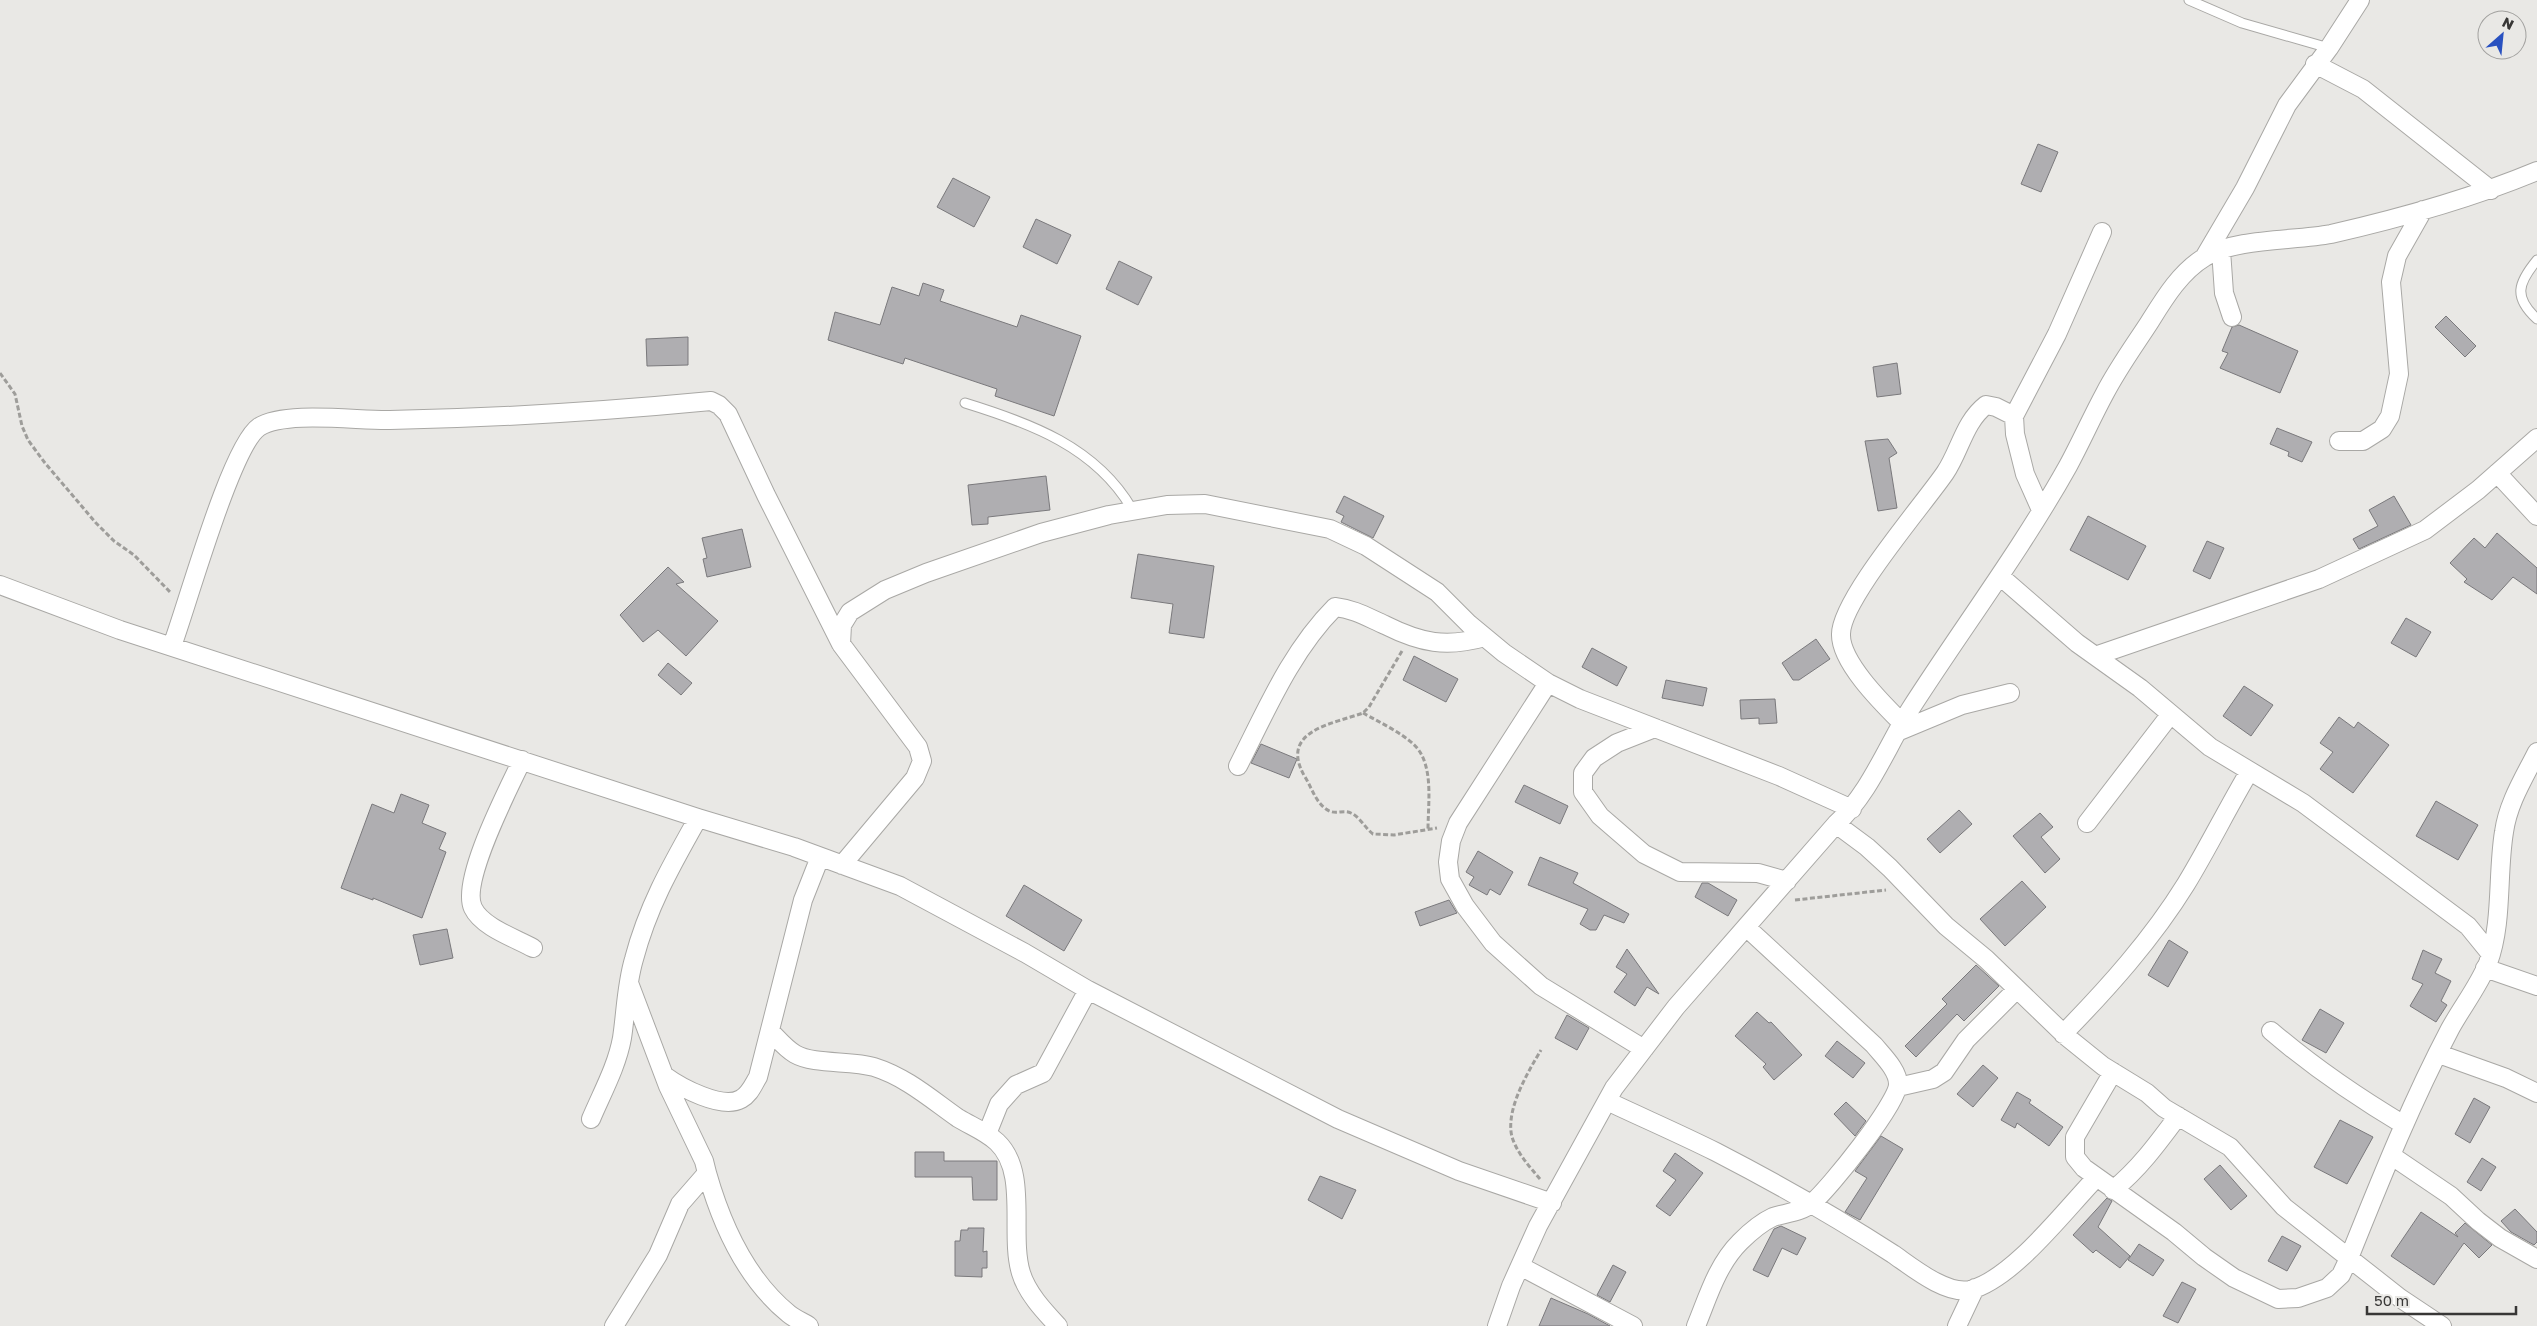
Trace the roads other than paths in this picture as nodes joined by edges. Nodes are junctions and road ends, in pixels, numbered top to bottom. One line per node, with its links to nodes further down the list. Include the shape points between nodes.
1 (2189, 0): 3 (lane, via 2242,23)
2 (2360, 0): 3 (street)
3 (2329, 48): 4 (street)
4 (2315, 64): 6 (street, via 2363,89); 9 (street, via 2287,105)
5 (2537, 171): 6 (street)
6 (2491, 190): 7 (street)
7 (2423, 210): 9 (street, via 2328,234 2270,241); 16 (street, via 2397,256 2391,282 2400,374 2390,416 2382,429 2363,441)
8 (2102, 232): 14 (street, via 2057,334)
9 (2213, 253): 11 (street); 19 (street, via 2185,271 2153,315 2106,391 2068,466)
10 (2537, 260): 12 (lane, via 2525,275 2519,294 2526,309)
11 (2232, 317)
12 (2537, 319)
13 (965, 403): 18 (lane, via 1007,416 1091,459 1119,487)
14 (2014, 416): 19 (street, via 2025,474); 30 (street, via 1986,406 1971,419 1946,471 1844,616 1840,635 1846,650 1860,677)
15 (2537, 438): 17 (street)
16 (2339, 441)
17 (2497, 473): 20 (street); 26 (street, via 2425,530 2328,575)
18 (1132, 509): 23 (street, via 1167,504 1205,504 1330,529 1366,546 1437,592); 24 (street, via 1041,533 885,590 850,612 842,624)
19 (2041, 510): 21 (street)
20 (2537, 516)
21 (2001, 577): 26 (street); 30 (street)
22 (0, 585): 25 (street)
23 (1485, 637): 27 (street); 34 (street, via 1448,644 1430,642 1352,608 1335,607 1297,654)
24 (841, 644): 25 (street, via 728,414 711,401 389,420 326,416 277,421 260,427 247,441 232,470); 41 (street, via 918,747 922,760 915,778)
25 (172, 646): 32 (street)
26 (2095, 656): 29 (street, via 2140,688)
27 (1548, 683): 31 (street); 53 (street, via 1457,826 1450,841 1450,879 1465,906 1493,943 1541,986)
28 (2010, 693): 30 (street, via 1962,705)
29 (2170, 715): 35 (street, via 2210,747); 38 (street)
30 (1900, 727): 36 (street)
31 (1655, 728): 36 (street, via 1729,755); 42 (street, via 1617,743 1594,758 1583,773 1584,792 1600,816 1644,854 1680,872 1758,873)
32 (522, 760): 37 (street); 44 (street, via 487,834 470,896 473,908 486,922)
33 (2535, 763): 45 (street, via 2510,803 2504,830 2497,915)
34 (1238, 766)
35 (2249, 772): 45 (street, via 2302,803 2468,926); 52 (street, via 2167,912 2114,980)
36 (1852, 809): 39 (street)
37 (698, 818): 40 (street); 46 (street, via 652,902)
38 (2087, 823)
39 (1836, 824): 42 (street); 49 (street, via 1867,847)
40 (820, 857): 41 (street); 50 (street, via 803,900)
41 (842, 865): 48 (street, via 900,886)
42 (1787, 880): 43 (street)
43 (1746, 927): 53 (street); 57 (street, via 1874,1045 1897,1078)
44 (533, 948)
45 (2488, 961): 47 (street); 54 (street)
46 (629, 983): 56 (street); 61 (street, via 622,1038)
47 (2537, 986)
48 (1088, 990): 63 (street, via 1043,1073 1010,1092 999,1104); 68 (street, via 1338,1119 1459,1171)
49 (2016, 990): 52 (street); 57 (street, via 1966,1040 1944,1072 1933,1079)
50 (770, 1031): 56 (street, via 758,1078 749,1093 740,1100 724,1101 700,1095); 63 (street, via 797,1055 812,1060 874,1067 901,1079)
51 (2272, 1031): 62 (street, via 2349,1092)
52 (2063, 1034): 55 (street)
53 (1644, 1049): 59 (street)
54 (2438, 1054): 58 (street, via 2497,1074); 62 (street)
55 (2113, 1072): 60 (street); 66 (street, via 2089,1109 2074,1144 2075,1157)
56 (665, 1076): 65 (street)
57 (1898, 1087): 69 (street, via 1890,1104 1861,1144)
58 (2537, 1093)
59 (1607, 1101): 68 (street); 69 (street, via 1717,1153)
60 (2178, 1116): 67 (street, via 2154,1149); 70 (street, via 2230,1148 2284,1206)
61 (591, 1119)
62 (2404, 1125): 64 (street)
63 (987, 1134): 76 (street, via 1010,1159 1021,1274 1028,1290)
64 (2392, 1156): 70 (street); 71 (street, via 2451,1196 2500,1238)
65 (707, 1173): 74 (street, via 680,1204 658,1255); 75 (street, via 721,1219 760,1284 790,1315)
66 (2096, 1178): 67 (street); 73 (street, via 2018,1258 1983,1286)
67 (2113, 1190): 70 (street, via 2234,1278 2278,1299 2298,1298 2327,1288 2341,1275)
68 (1554, 1198): 72 (street)
69 (1811, 1204): 73 (street, via 1950,1289); 79 (street, via 1771,1218 1739,1243 1725,1259)
70 (2350, 1258): 81 (street)
71 (2537, 1258)
72 (1520, 1266): 77 (street); 78 (street)
73 (1975, 1288): 80 (street)
74 (614, 1326)
75 (809, 1326)
76 (1058, 1326)
77 (1498, 1326)
78 (1633, 1326)
79 (1696, 1326)
80 (1957, 1326)
81 (2442, 1326)

